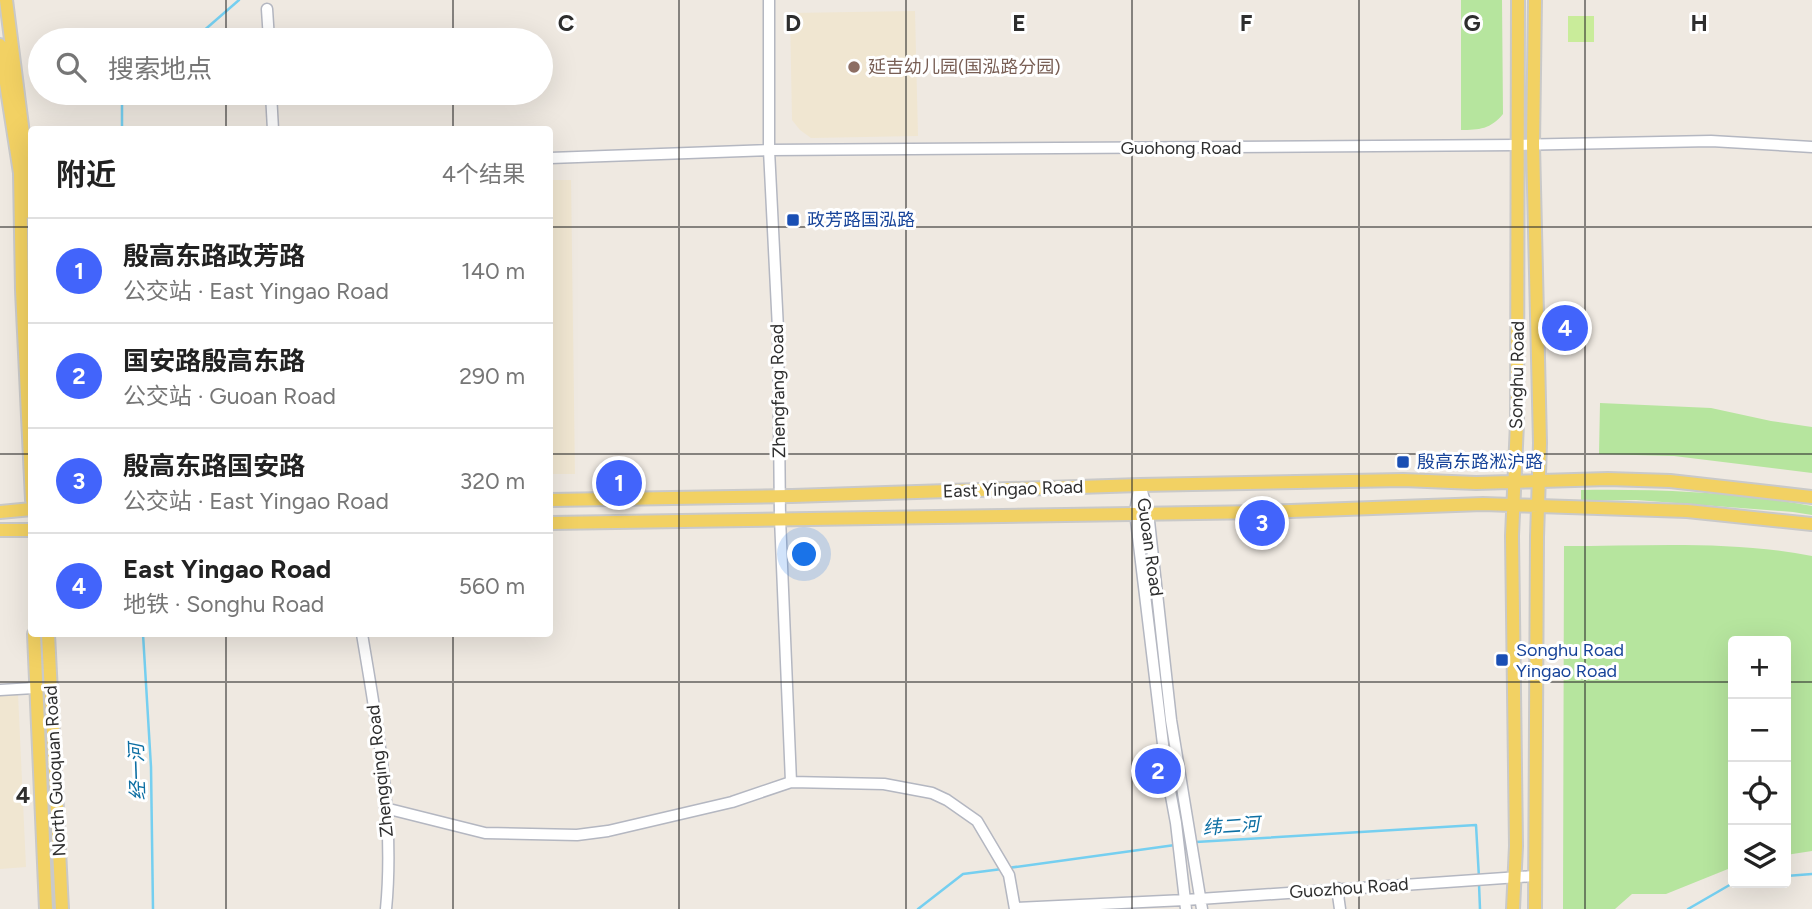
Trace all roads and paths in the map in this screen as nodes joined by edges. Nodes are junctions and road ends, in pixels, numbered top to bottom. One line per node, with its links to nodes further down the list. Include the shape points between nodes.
1 (6, 0): 15 (main road)
2 (769, 0): 13 (street, Zhengfang Road)
3 (1518, 0): 10 (main road, Songhu Road)
4 (1535, 0): 11 (main road, Songhu Road)
5 (267, 9): 6 (street)
6 (268, 28)
7 (0, 45): 15 (main road)
8 (272, 105): 9 (street)
9 (273, 126)
10 (1517, 145): 11 (street, Guohong Road); 13 (street, Guohong Road); 17 (main road, Songhu Road)
11 (1533, 145): 12 (street, Guohong Road, via 1711,141); 18 (main road, Songhu Road)
12 (1812, 147)
13 (769, 150): 14 (street, Guohong Road); 20 (street, Zhengfang Road)
14 (553, 158)
15 (27, 173): 16 (main road, via 22,290)
16 (28, 416)
17 (1515, 480): 18 (main road, East Yingao Road); 19 (main road, East Yingao Road); 24 (main road, Songhu Road)
18 (1539, 480): 21 (main road, East Yingao Road, via 1670,481); 23 (main road, Songhu Road)
19 (1140, 485): 20 (main road, East Yingao Road); 27 (street, Guoan Road)
20 (780, 496): 22 (main road, East Yingao Road); 28 (street, Zhengfang Road)
21 (1812, 498)
22 (553, 500)
23 (1537, 506): 24 (main road, East Yingao Road); 30 (main road, East Yingao Road, via 1687,511); 41 (main road, Songhu Road)
24 (1515, 507): 27 (main road, East Yingao Road); 40 (main road, Songhu Road)
25 (28, 509): 26 (main road)
26 (0, 512)
27 (1141, 512): 28 (main road, East Yingao Road); 43 (street, Guoan Road, via 1166,769); 44 (street, Guoan Road)
28 (780, 518): 29 (main road, East Yingao Road); 38 (street, Zhengfang Road)
29 (553, 523)
30 (1812, 524)
31 (0, 530): 32 (main road)
32 (28, 530)
33 (34, 637): 36 (main road, North Guoquan Road)
34 (48, 637): 46 (main road, North Guoquan Road)
35 (362, 637): 39 (street, Zhengqing Road, via 380,742)
36 (34, 688): 37 (street); 45 (main road, North Guoquan Road)
37 (0, 690)
38 (791, 782): 39 (street, via 732,802 578,835 485,833); 48 (street, via 884,784 947,800 977,821 1009,875)
39 (385, 808): 47 (street, Zhengqing Road)
40 (1514, 876): 41 (street); 42 (street, Guozhou Road); 50 (main road, Songhu Road)
41 (1534, 876): 51 (main road, Songhu Road)
42 (1337, 888): 44 (street, Guozhou Road); 49 (street)
43 (1185, 904): 44 (street, Guozhou Road); 48 (street, Guozhou Road)
44 (1201, 904)
45 (46, 909)
46 (62, 909)
47 (386, 909)
48 (1015, 909)
49 (1339, 909)
50 (1513, 909)
51 (1535, 909)

